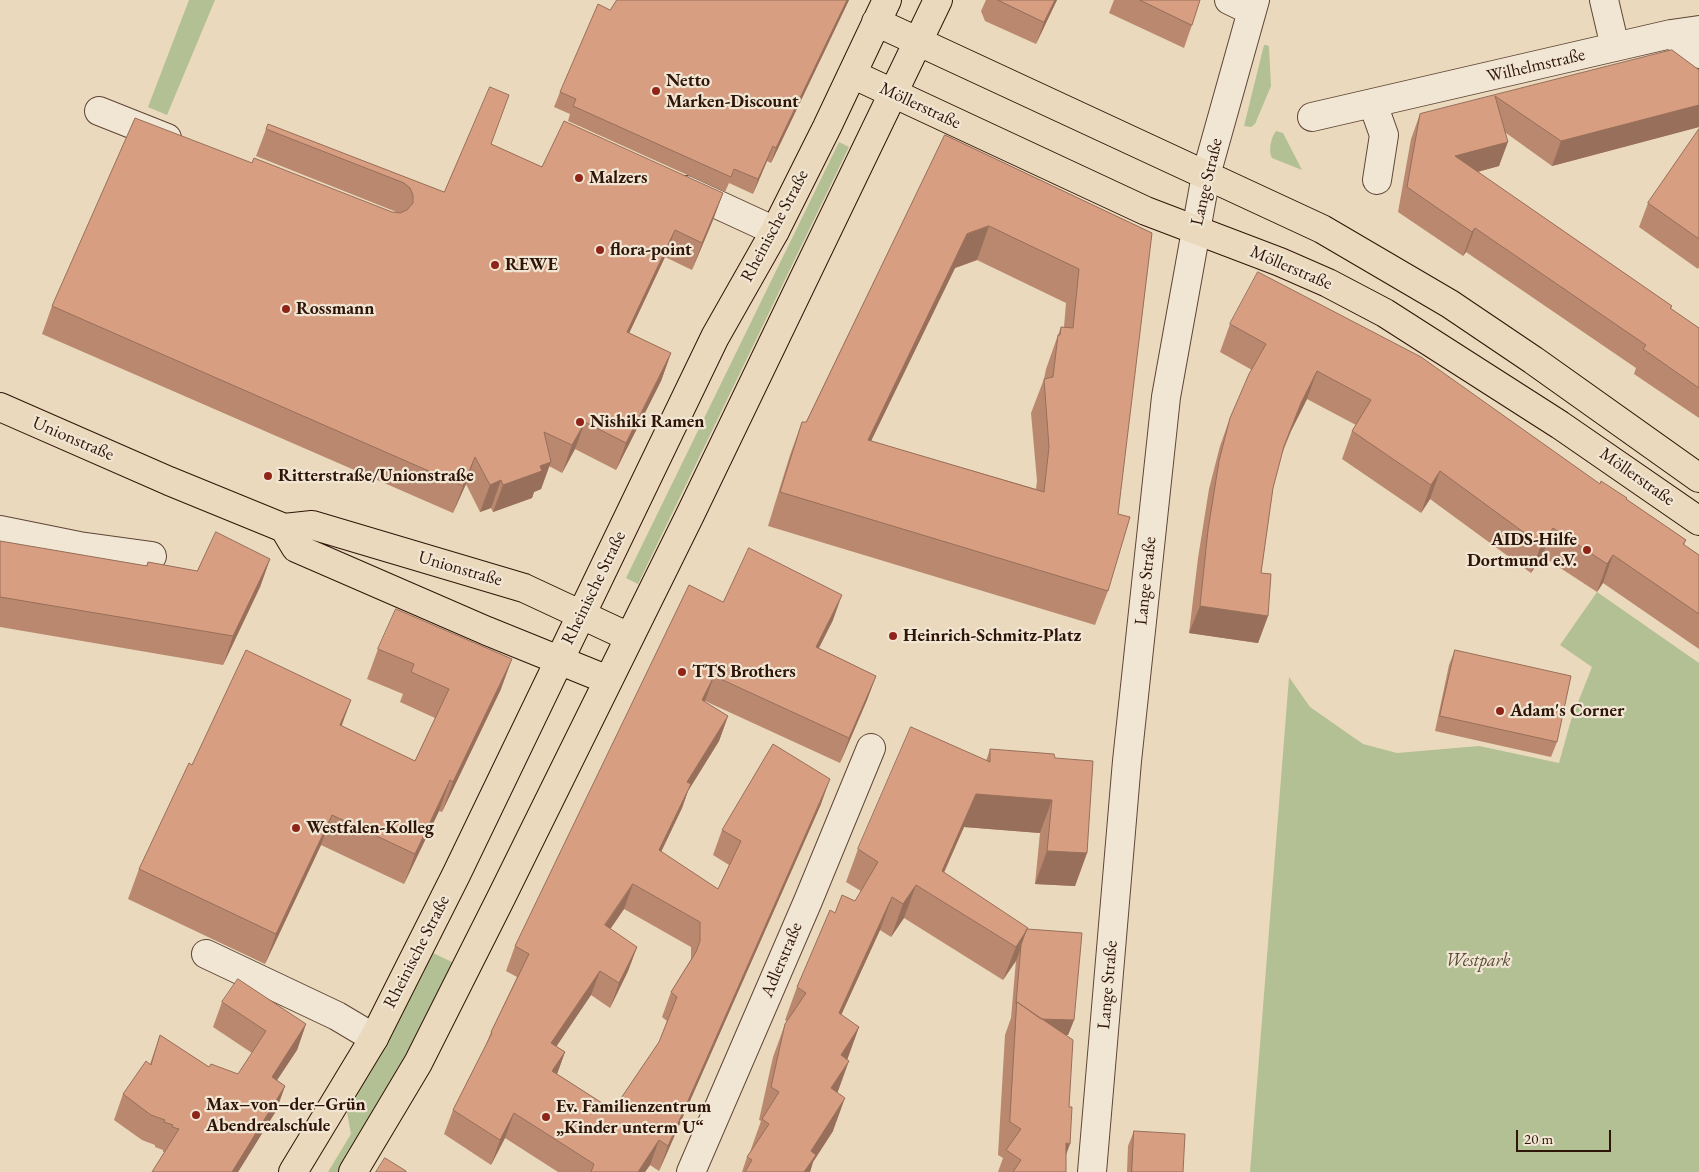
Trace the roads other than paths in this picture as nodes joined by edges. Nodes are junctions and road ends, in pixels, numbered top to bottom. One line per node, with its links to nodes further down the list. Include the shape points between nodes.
1 (938, 0): 7 (main road)
2 (1604, 0): 8 (street)
3 (1245, 4): 16 (street, Lange Straße, via 1226,109)
4 (881, 11): 7 (main road, Möllerstraße); 10 (main road, Rheinische Straße)
5 (1699, 30): 6 (street, Wilhelmstraße)
6 (1671, 34): 8 (street, Wilhelmstraße); 9 (street)
7 (919, 41): 11 (main road); 16 (main road, Möllerstraße)
8 (1615, 46): 12 (street, Wilhelmstraße)
9 (1699, 54)
10 (852, 74): 11 (main road, Möllerstraße); 19 (main road, Rheinische Straße)
11 (894, 93): 20 (main road, Möllerstraße, via 1146,211); 28 (main road)
12 (1373, 104): 14 (street, Wilhelmstraße); 18 (street, via 1384,135)
13 (99, 111): 15 (street)
14 (1312, 117)
15 (188, 147)
16 (1206, 175): 20 (street, Lange Straße); 22 (main road, Möllerstraße, via 1322,229 1450,304)
17 (661, 179): 19 (street)
18 (1377, 180)
19 (775, 231): 27 (main road, Rheinische Straße, via 715,337)
20 (1196, 231): 23 (main road, Möllerstraße, via 1280,262 1384,313 1560,425); 37 (street, Lange Straße, via 1166,397 1127,761)
21 (0, 408): 24 (main road, Unionstraße)
22 (1699, 478)
23 (1699, 520)
24 (284, 528): 27 (main road, Unionstraße, via 312,525 524,588); 29 (main road, via 296,548)
25 (0, 530): 26 (street)
26 (152, 556)
27 (582, 614): 28 (main road, Unionstraße); 29 (main road, Rheinische Straße)
28 (629, 637): 30 (main road)
29 (559, 661): 30 (main road); 33 (main road, Rheinische Straße)
30 (608, 680): 35 (main road, via 418,1064)
31 (871, 748): 36 (street, Adlerstraße)
32 (206, 954): 33 (street, via 337,1016)
33 (374, 1038): 34 (main road, Rheinische Straße)
34 (293, 1172)
35 (353, 1172)
36 (691, 1172)
37 (1092, 1172)

